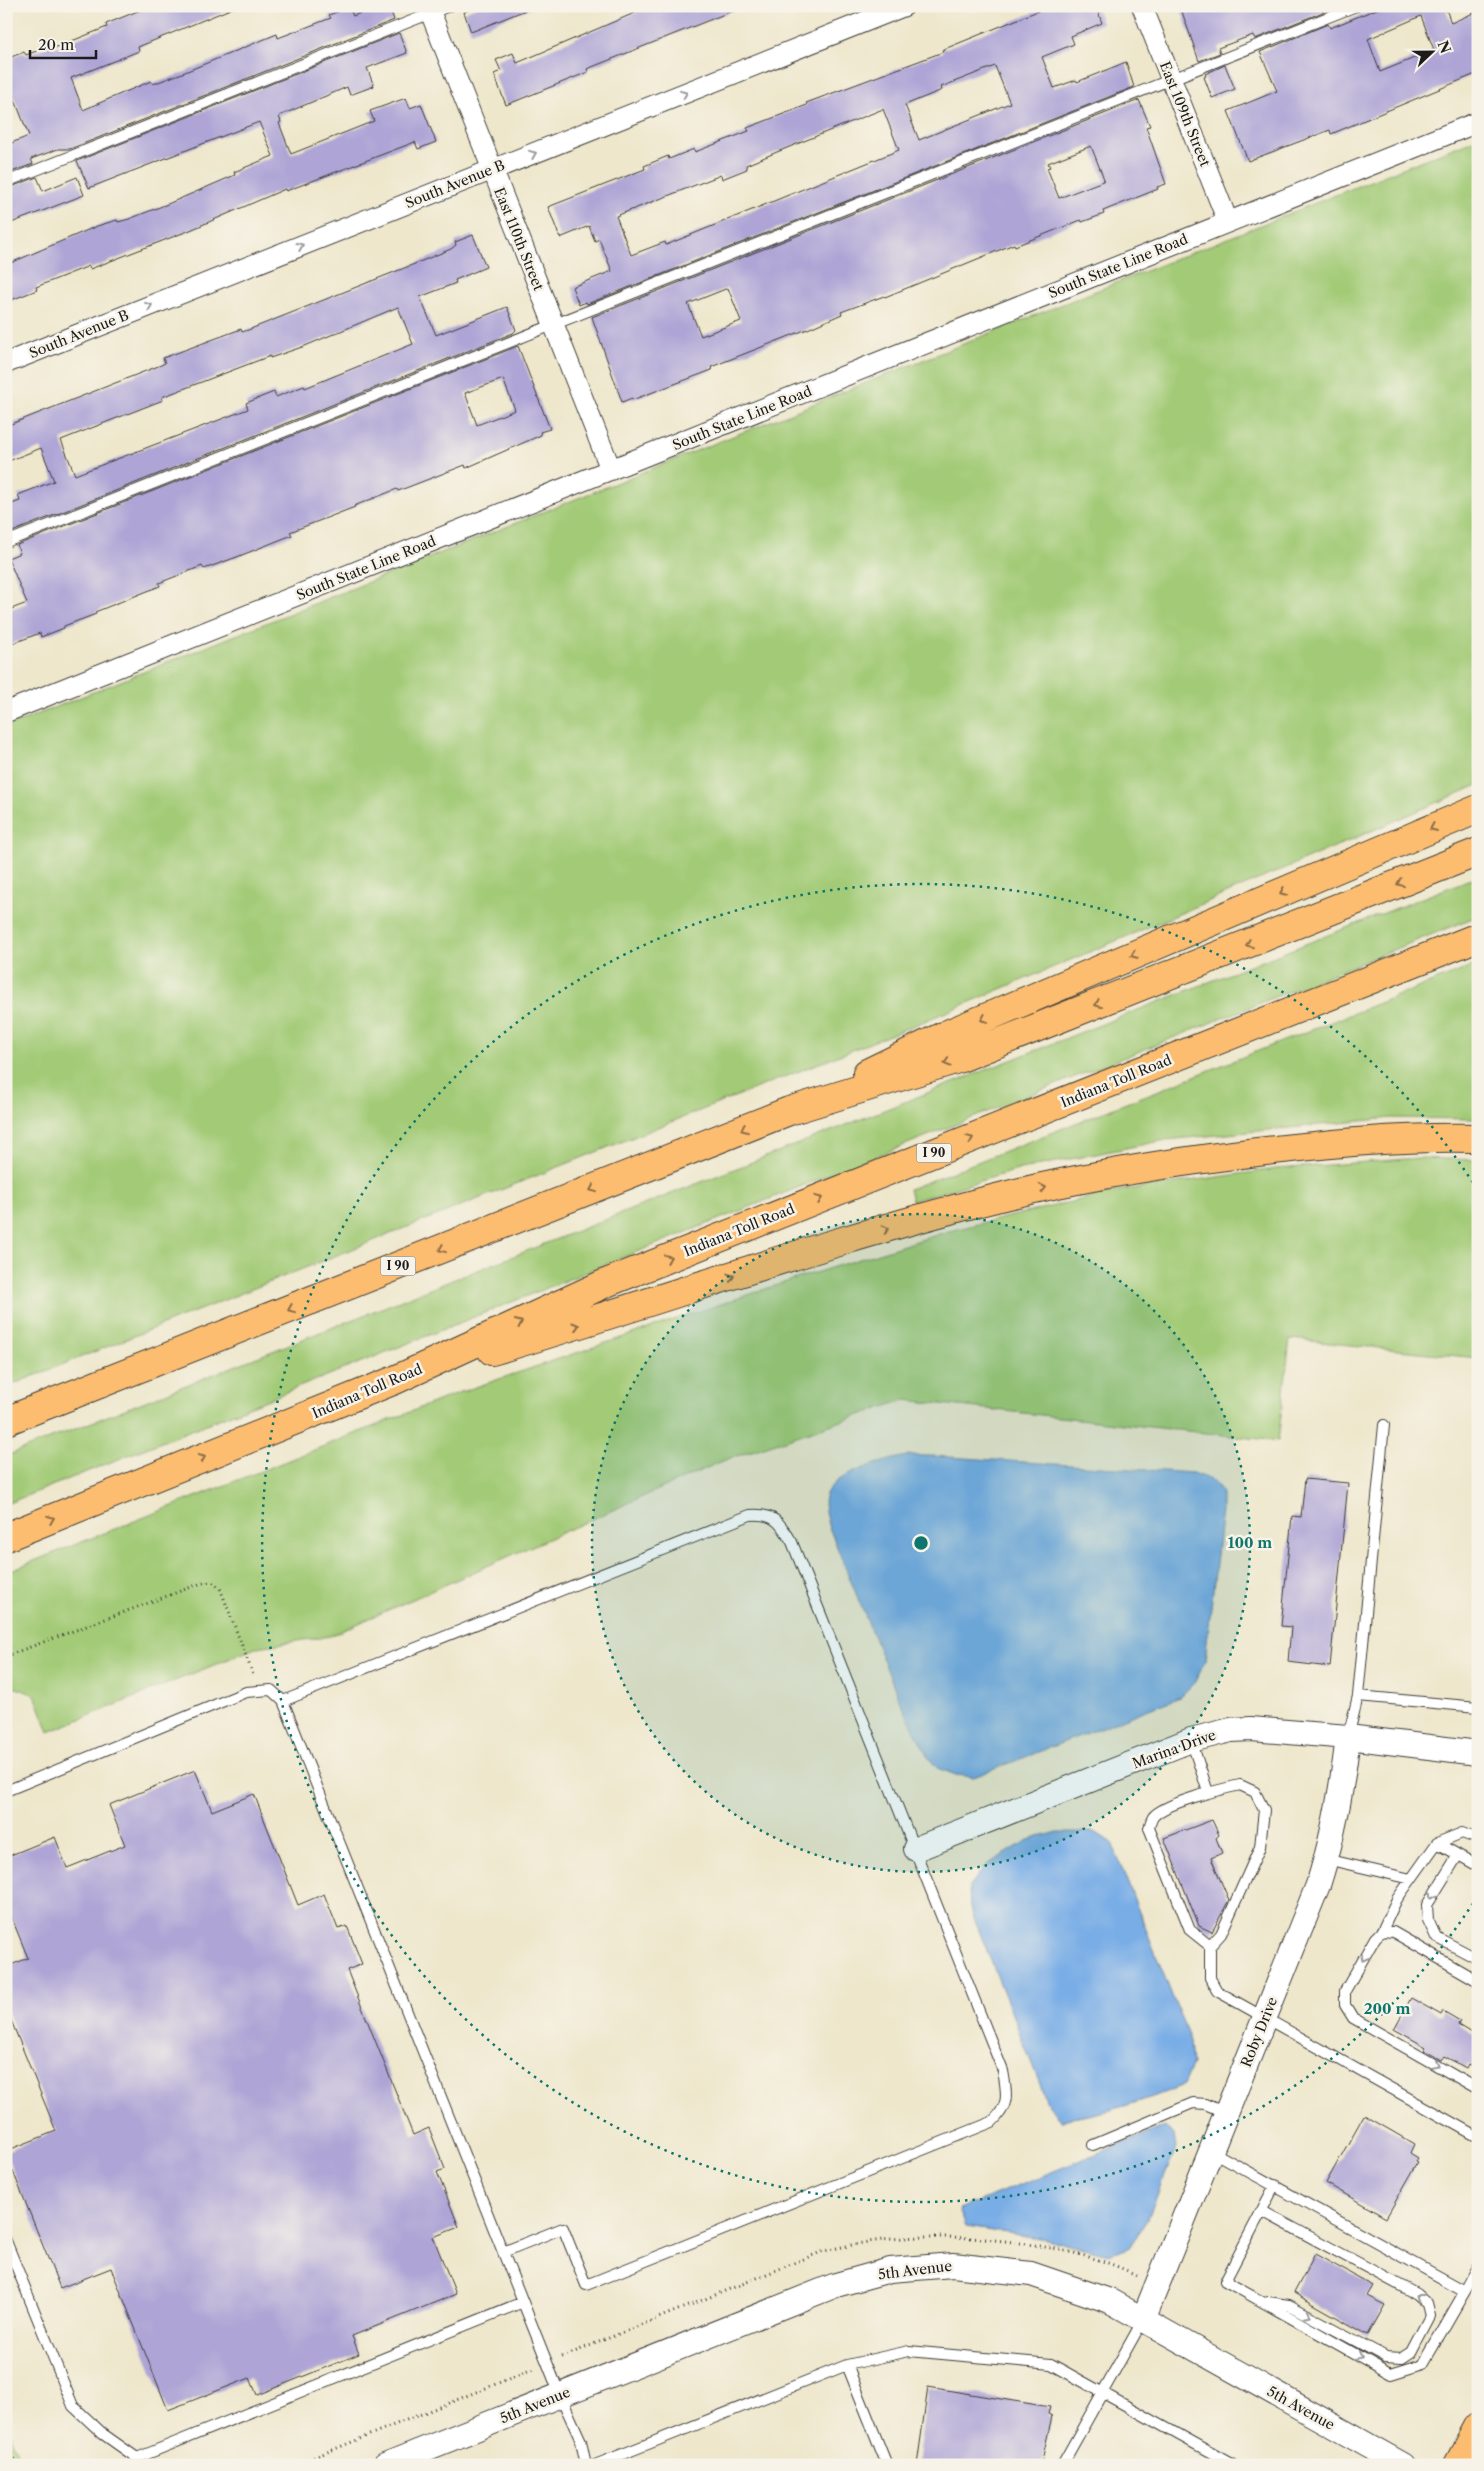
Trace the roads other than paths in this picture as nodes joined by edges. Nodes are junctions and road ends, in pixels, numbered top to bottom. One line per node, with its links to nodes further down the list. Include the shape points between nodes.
1 (904, 6): 7 (street, South Avenue B, one-way to 1)
2 (1142, 6): 5 (street, East 109th Street)
3 (1356, 6): 5 (lane)
4 (436, 9): 7 (street, East 110th Street); 8 (lane)
5 (1172, 80): 9 (street, East 109th Street); 10 (lane)
6 (1478, 122): 9 (street, South State Line Road)
7 (492, 170): 10 (street, East 110th Street); 11 (street, South Avenue B, one-way to 7)
8 (6, 182)
9 (1228, 222): 12 (street, South State Line Road)
10 (553, 325): 12 (street, East 110th Street); 13 (lane)
11 (6, 363)
12 (611, 470): 14 (street, South State Line Road)
13 (6, 542)
14 (6, 712)
15 (1478, 809): 18 (main road, one-way to 18, via 945,1035)
16 (1478, 852): 18 (main road, I 90, one-way to 18, via 958,1059)
17 (1478, 937): 20 (main road, Indiana Toll Road / I 90, one-way to 17, via 606,1283)
18 (789, 1111): 21 (main road, I 90, one-way to 21)
19 (1478, 1138): 20 (main road, one-way to 19, via 852,1238 1005,1196 1155,1164 1316,1145)
20 (395, 1380): 23 (main road, Indiana Toll Road / I 90, one-way to 20)
21 (6, 1421)
22 (1384, 1425): 24 (lane)
23 (6, 1537)
24 (1358, 1696): 26 (lane); 27 (lane)
25 (283, 1701): 30 (lane, via 271,1690 246,1692); 34 (lane, via 750,1515 763,1514 774,1518 792,1542); 52 (lane)
26 (1478, 1707)
27 (1348, 1737): 28 (street, Marina Drive, via 1244,1729); 29 (street, Marina Drive); 36 (street, Roby Drive, via 1339,1805)
28 (1191, 1740): 31 (lane); 34 (street, Marina Drive)
29 (1478, 1753)
30 (6, 1791)
31 (1208, 1792): 40 (lane, via 1159,1812 1152,1818 1149,1828 1190,1930); 40 (lane, via 1240,1785 1255,1792 1264,1810 1260,1847 1221,1934)
32 (1478, 1839): 33 (lane, via 1462,1833)
33 (1437, 1843): 35 (lane); 38 (lane)
34 (916, 1849): 52 (lane, via 1003,2071 1006,2101 992,2122 586,2285 563,2228)
35 (1458, 1855): 37 (lane); 41 (lane, one-way to 41, via 1427,1905 1428,1920 1436,1937)
36 (1326, 1859): 38 (lane); 43 (street, Roby Drive)
37 (1478, 1866)
38 (1411, 1879): 39 (lane, via 1396,1899)
39 (1382, 1931): 42 (lane, via 1393,1932); 44 (lane, one-way to 44, via 1346,1991 1345,2005 1353,2018)
40 (1210, 1946): 43 (lane, via 1210,1978 1217,1991)
41 (1478, 1959)
42 (1478, 1982)
43 (1265, 2017): 45 (street, Roby Drive); 46 (lane)
44 (1478, 2089)
45 (1226, 2113): 47 (lane, via 1205,2104 1193,2103); 48 (street, Roby Drive)
46 (1477, 2133)
47 (1093, 2145)
48 (1211, 2151): 49 (lane); 57 (street, Roby Drive)
49 (1275, 2185): 50 (lane); 54 (lane)
50 (1262, 2211): 56 (lane, via 1225,2281); 56 (lane, one-way to 50, via 1289,2305 1386,2357 1394,2358 1402,2358 1411,2352 1430,2316 1427,2304 1416,2294)
51 (6, 2240): 62 (lane, via 73,2406)
52 (503, 2252): 55 (lane)
53 (1478, 2267): 54 (lane)
54 (1465, 2290): 56 (lane, one-way to 54, via 1391,2374 1423,2364)
55 (523, 2302): 60 (lane); 62 (lane)
56 (1262, 2302)
57 (1143, 2320): 59 (lane); 60 (street, 5th Avenue, via 1110,2301 1031,2274 953,2265 890,2270 836,2285); 69 (street, 5th Avenue)
58 (847, 2364): 59 (lane, via 909,2351 1051,2364); 65 (lane); 66 (lane)
59 (1103, 2392): 67 (lane); 68 (lane)
60 (560, 2395): 63 (street, 5th Avenue); 64 (lane, via 581,2441)
61 (1478, 2428): 70 (main road)
62 (138, 2461)
63 (385, 2465)
64 (586, 2465)
65 (595, 2465)
66 (887, 2465)
67 (1062, 2465)
68 (1233, 2465)
69 (1403, 2465)
70 (1458, 2465)

